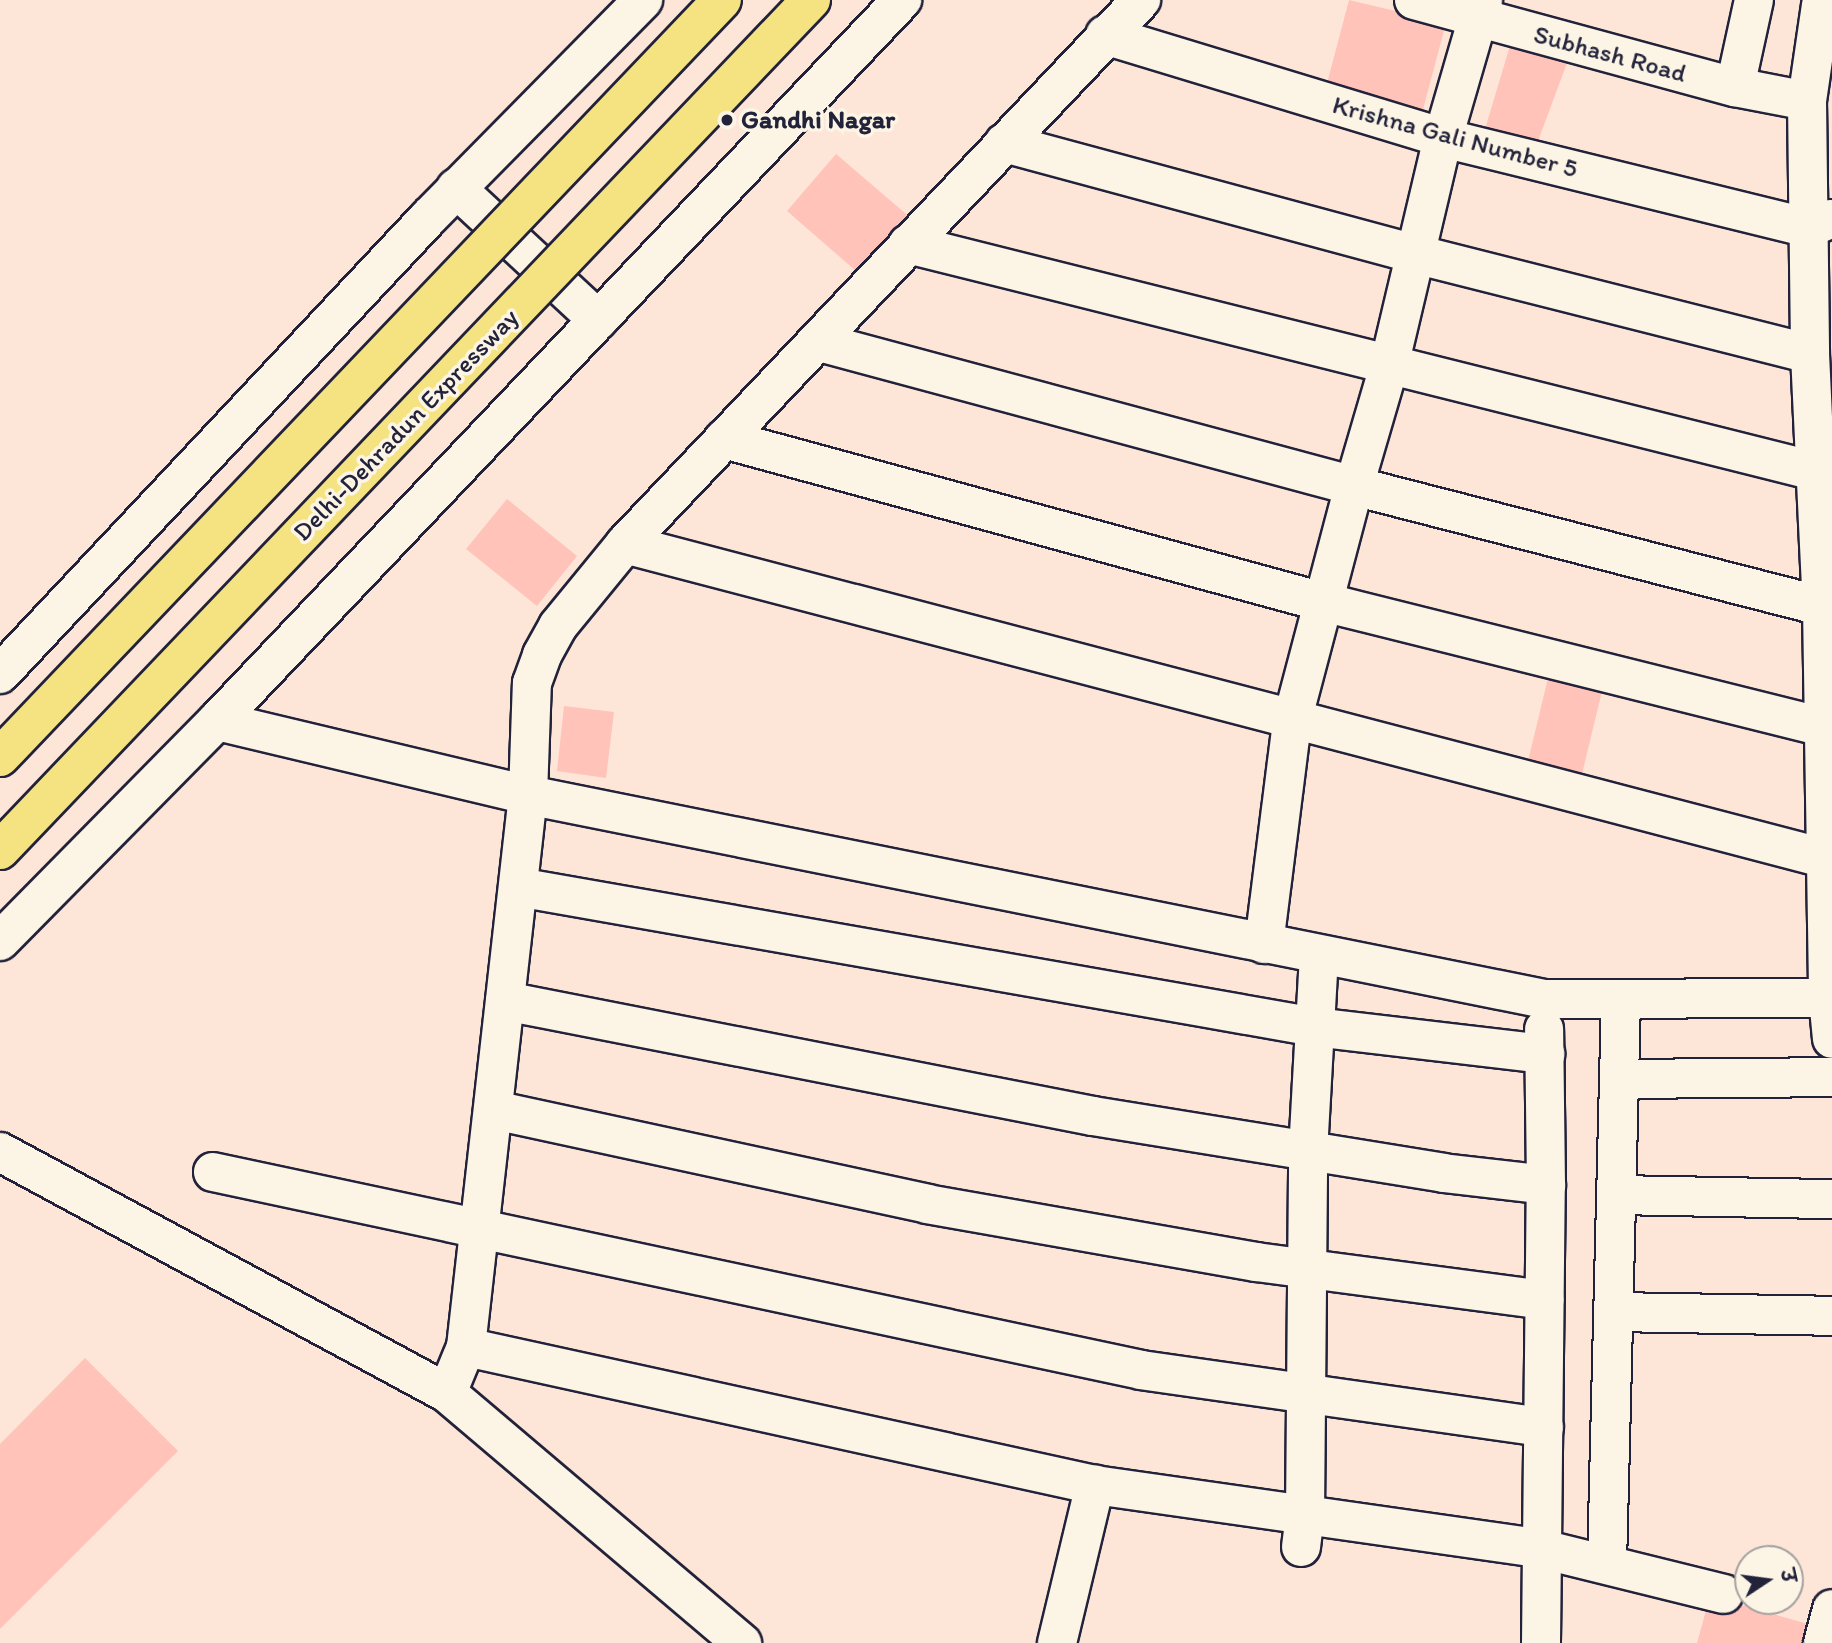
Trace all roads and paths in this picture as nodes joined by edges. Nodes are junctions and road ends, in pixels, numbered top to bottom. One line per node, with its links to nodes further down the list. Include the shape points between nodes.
1 (643, 0): 15 (street)
2 (722, 0): 33 (highway, bridge)
3 (811, 0): 35 (highway, Delhi-Dehradun Expressway, bridge)
4 (902, 0): 19 (street)
5 (1141, 0): 10 (street)
6 (1415, 0): 9 (street, Subhash Road)
7 (1755, 0): 11 (street)
8 (1821, 5): 12 (street)
9 (1481, 9): 11 (street, Subhash Road); 13 (street)
10 (1105, 36): 13 (street, Krishna Gali Number 5); 14 (street)
11 (1735, 87): 12 (street, Subhash Road)
12 (1807, 101): 16 (street)
13 (1443, 138): 16 (street, Krishna Gali Number 5); 18 (street)
14 (1004, 143): 17 (street); 18 (street)
15 (457, 188): 19 (street); 29 (street)
16 (1821, 223): 21 (street)
17 (908, 244): 20 (street); 22 (street)
18 (1415, 254): 21 (street); 22 (street)
19 (598, 320): 30 (street)
20 (819, 342): 23 (street); 25 (street)
21 (1810, 354): 24 (street)
22 (1389, 366): 24 (street); 25 (street)
23 (724, 439): 26 (street); 27 (street)
24 (1815, 471): 28 (street)
25 (1354, 486): 27 (street); 28 (street)
26 (625, 544): 31 (street); 34 (street, via 558,626 542,655 532,683)
27 (1323, 602): 31 (street); 32 (street)
28 (1822, 606): 32 (street)
29 (0, 674)
30 (217, 721): 34 (street); 38 (street)
31 (1292, 721): 36 (street); 39 (street)
32 (1823, 727): 36 (street)
33 (0, 757)
34 (528, 795): 37 (street); 39 (street)
35 (0, 850)
36 (1827, 859): 41 (street)
37 (518, 887): 44 (street); 45 (street)
38 (0, 941)
39 (1264, 944): 40 (street)
40 (1319, 955): 42 (street); 45 (street)
41 (1828, 998): 43 (street); 46 (street)
42 (1544, 999): 43 (street); 47 (street)
43 (1621, 1001): 49 (street)
44 (505, 1002): 50 (street); 52 (street, via 1093,1116)
45 (1315, 1027): 47 (street); 52 (street)
46 (1832, 1039)
47 (1545, 1054): 54 (street)
48 (1832, 1077): 49 (street)
49 (1619, 1079): 55 (street)
50 (494, 1110): 57 (street); 58 (street, via 927,1204)
51 (0, 1152): 64 (street)
52 (1308, 1152): 54 (street); 58 (street)
53 (213, 1172): 57 (street)
54 (1546, 1185): 59 (street)
55 (1616, 1195): 56 (street); 60 (street)
56 (1832, 1199)
57 (480, 1231): 62 (street); 63 (street, via 1141,1370)
58 (1306, 1270): 59 (street); 63 (street)
59 (1545, 1300): 65 (street)
60 (1613, 1312): 61 (street); 69 (street)
61 (1832, 1316)
62 (466, 1347): 64 (street); 66 (street)
63 (1305, 1391): 65 (street); 67 (street)
64 (447, 1393): 72 (street)
65 (1544, 1427): 68 (street)
66 (1095, 1485): 67 (street); 73 (street)
67 (1303, 1532): 68 (street)
68 (1542, 1549): 69 (street); 74 (street)
69 (1607, 1564): 70 (street)
70 (1724, 1594)
71 (1832, 1609): 75 (street)
72 (742, 1643)
73 (1057, 1643)
74 (1541, 1643)
75 (1823, 1643)

